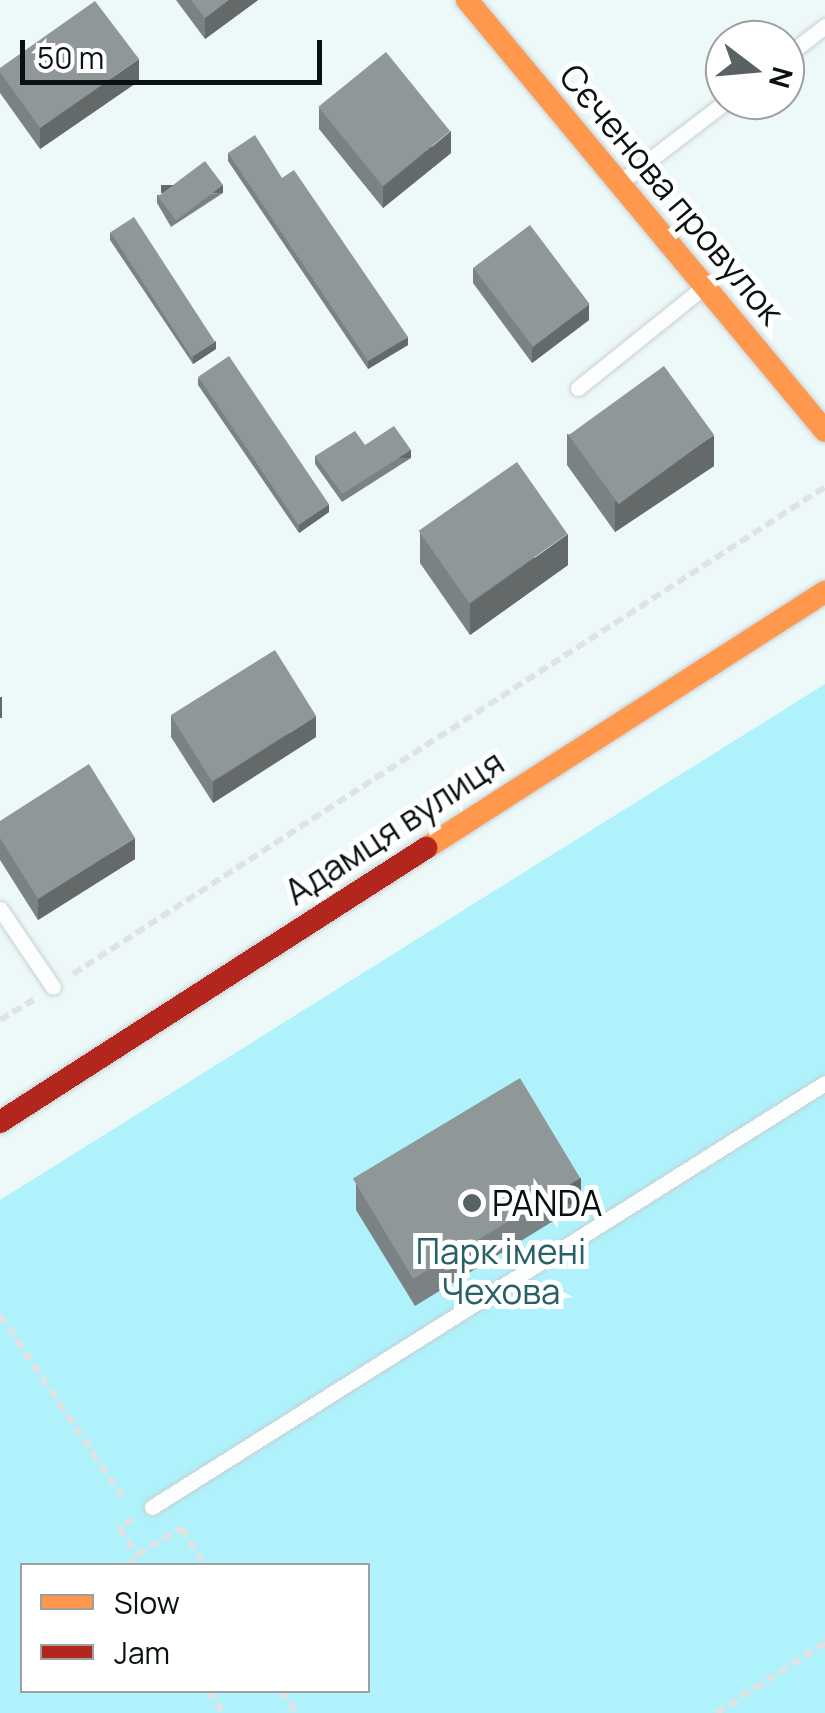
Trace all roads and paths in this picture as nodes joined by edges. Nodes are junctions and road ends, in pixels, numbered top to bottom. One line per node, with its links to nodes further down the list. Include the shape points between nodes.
1 (467, 0): 3 (street, Сєченова провулок)
2 (705, 118): 3 (lane)
3 (618, 184): 4 (street, Сєченова провулок)
4 (703, 287): 5 (lane); 6 (street, Сєченова провулок)
5 (578, 388)
6 (825, 431)
7 (825, 486): 10 (path)
8 (825, 592): 12 (street, Адамця вулиця)
9 (0, 910): 10 (lane)
10 (53, 987)
11 (825, 1082): 14 (lane)
12 (0, 1122)
13 (0, 1315): 15 (path, via 136,1517 119,1527)
14 (152, 1507)
15 (137, 1556): 16 (path); 17 (path, via 182,1528)
16 (131, 1563)
17 (203, 1563)
18 (825, 1643): 19 (path)
19 (716, 1713)

